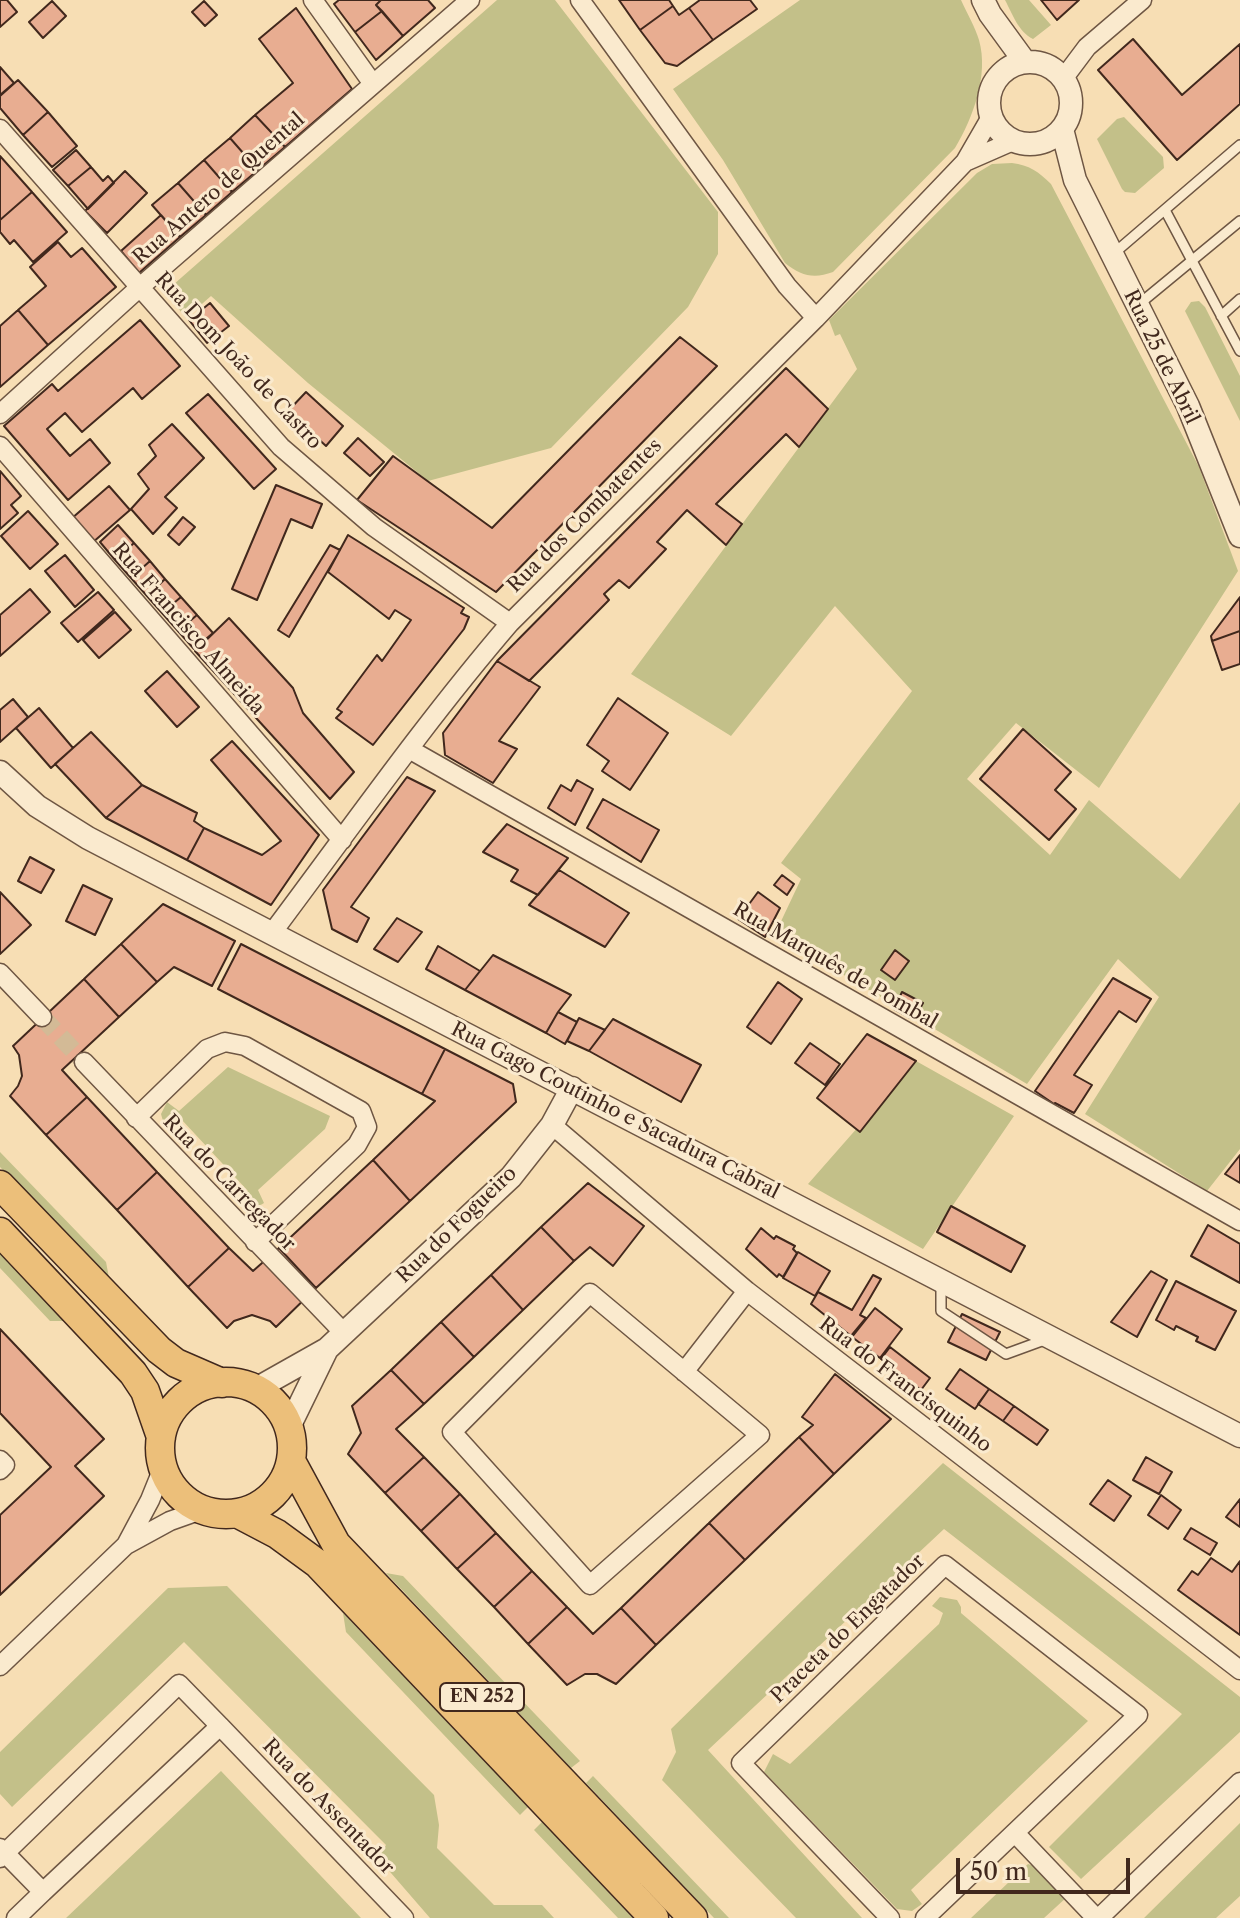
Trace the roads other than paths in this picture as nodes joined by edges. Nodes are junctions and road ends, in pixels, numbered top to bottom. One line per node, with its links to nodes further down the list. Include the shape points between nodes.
1 (313, 0): 9 (street)
2 (470, 0): 9 (street, Rua Antero de Quental)
3 (580, 0): 26 (street, via 787,286)
4 (1142, 0): 8 (street, via 1087,47)
5 (986, 7): 6 (street); 7 (street, via 999,46)
6 (1025, 62): 7 (street); 8 (street, via 1046,66)
7 (999, 76): 10 (street, via 990,96)
8 (1063, 79): 12 (street, via 1071,104)
9 (373, 84): 22 (street, Rua Antero de Quental)
10 (991, 117): 13 (street); 16 (street, Rua dos Combatentes)
11 (0, 129): 22 (street, Rua Dom João de Castro)
12 (1062, 129): 14 (street); 17 (street, Rua 25 de Abril)
13 (1013, 141): 14 (street); 16 (street, Rua dos Combatentes)
14 (1035, 144): 17 (street, Rua 25 de Abril)
15 (1240, 145): 18 (lane)
16 (965, 162): 26 (street, Rua dos Combatentes)
17 (1075, 180): 20 (street, Rua 25 de Abril)
18 (1165, 210): 20 (lane); 21 (lane)
19 (1240, 221): 21 (lane)
20 (1111, 256): 24 (street, Rua 25 de Abril)
21 (1194, 261): 24 (lane); 25 (lane)
22 (140, 287): 28 (street, Rua Antero de Quental); 31 (street, Rua Dom João de Castro, via 281,447 374,527)
23 (1240, 299): 25 (lane)
24 (1136, 306): 30 (street, Rua 25 de Abril, via 1188,406)
25 (1221, 316): 27 (lane)
26 (816, 318): 31 (street, Rua dos Combatentes)
27 (1240, 351)
28 (0, 414)
29 (0, 446): 34 (street, Rua Francisco Almeida)
30 (1240, 536)
31 (510, 623): 32 (street, Rua dos Combatentes)
32 (409, 749): 34 (street, Rua dos Combatentes); 43 (street, Rua Marquês de Pombal)
33 (0, 772): 35 (street, Rua Gago Coutinho e Sacadura Cabral, via 37,806 88,838)
34 (342, 840): 35 (street, Rua dos Combatentes)
35 (272, 933): 39 (street, Rua Gago Coutinho e Sacadura Cabral)
36 (0, 973): 37 (street)
37 (42, 1017)
38 (84, 1062): 40 (street, Rua do Carregador)
39 (572, 1088): 41 (street, Rua do Fogueiro); 46 (street, Rua Gago Coutinho e Sacadura Cabral)
40 (136, 1118): 45 (street, Rua do Carregador); 45 (street, via 207,1049 225,1042 245,1046 361,1111 367,1127 357,1145)
41 (552, 1125): 47 (street, Rua do Francisquinho); 48 (street, Rua do Fogueiro, via 511,1177)
42 (0, 1185): 52 (main road, via 159,1350)
43 (1240, 1221)
44 (0, 1232): 56 (main road, via 133,1373)
45 (255, 1242): 48 (street, Rua do Carregador)
46 (940, 1280): 49 (street, Rua Gago Coutinho e Sacadura Cabral); 49 (lane, via 941,1311 1006,1354)
47 (747, 1291): 51 (street); 65 (street, Rua do Francisquinho)
48 (344, 1333): 50 (street, Rua do Fogueiro)
49 (1051, 1337): 55 (street, Rua Gago Coutinho e Sacadura Cabral)
50 (327, 1349): 53 (street, Rua do Fogueiro); 54 (street, Rua do Fogueiro)
51 (684, 1372): 51 (street, via 760,1435 590,1585 452,1432 590,1293)
52 (222, 1383): 53 (main road); 56 (main road, via 182,1399)
53 (256, 1389): 54 (main road, via 281,1411)
54 (289, 1427): 58 (main road, EN 252)
55 (1240, 1436)
56 (161, 1437): 59 (main road)
57 (0, 1460): 60 (street, via 5,1465)
58 (291, 1461): 62 (main road, via 272,1495); 74 (main road, EN 252, via 336,1544)
59 (163, 1468): 61 (main road, via 171,1486); 63 (street)
60 (0, 1470)
61 (201, 1510): 62 (main road, EN 252); 63 (street)
62 (237, 1513): 73 (main road, EN 252, via 318,1564)
63 (126, 1545): 64 (street)
64 (0, 1666)
65 (1240, 1670)
66 (220, 1726): 69 (street, Rua do Assentador, via 179,1684); 70 (street); 72 (street, Rua do Assentador)
67 (1240, 1782): 77 (street)
68 (1015, 1833): 75 (street, Praceta do Engatador, via 1138,1715 945,1565 741,1763); 76 (street, Praceta do Engatador); 77 (street)
69 (2, 1853): 70 (street, Rua do Assentador)
70 (43, 1892): 71 (street)
71 (16, 1918)
72 (404, 1918)
73 (654, 1918)
74 (693, 1918)
75 (890, 1918)
76 (925, 1918)
77 (1097, 1918)

